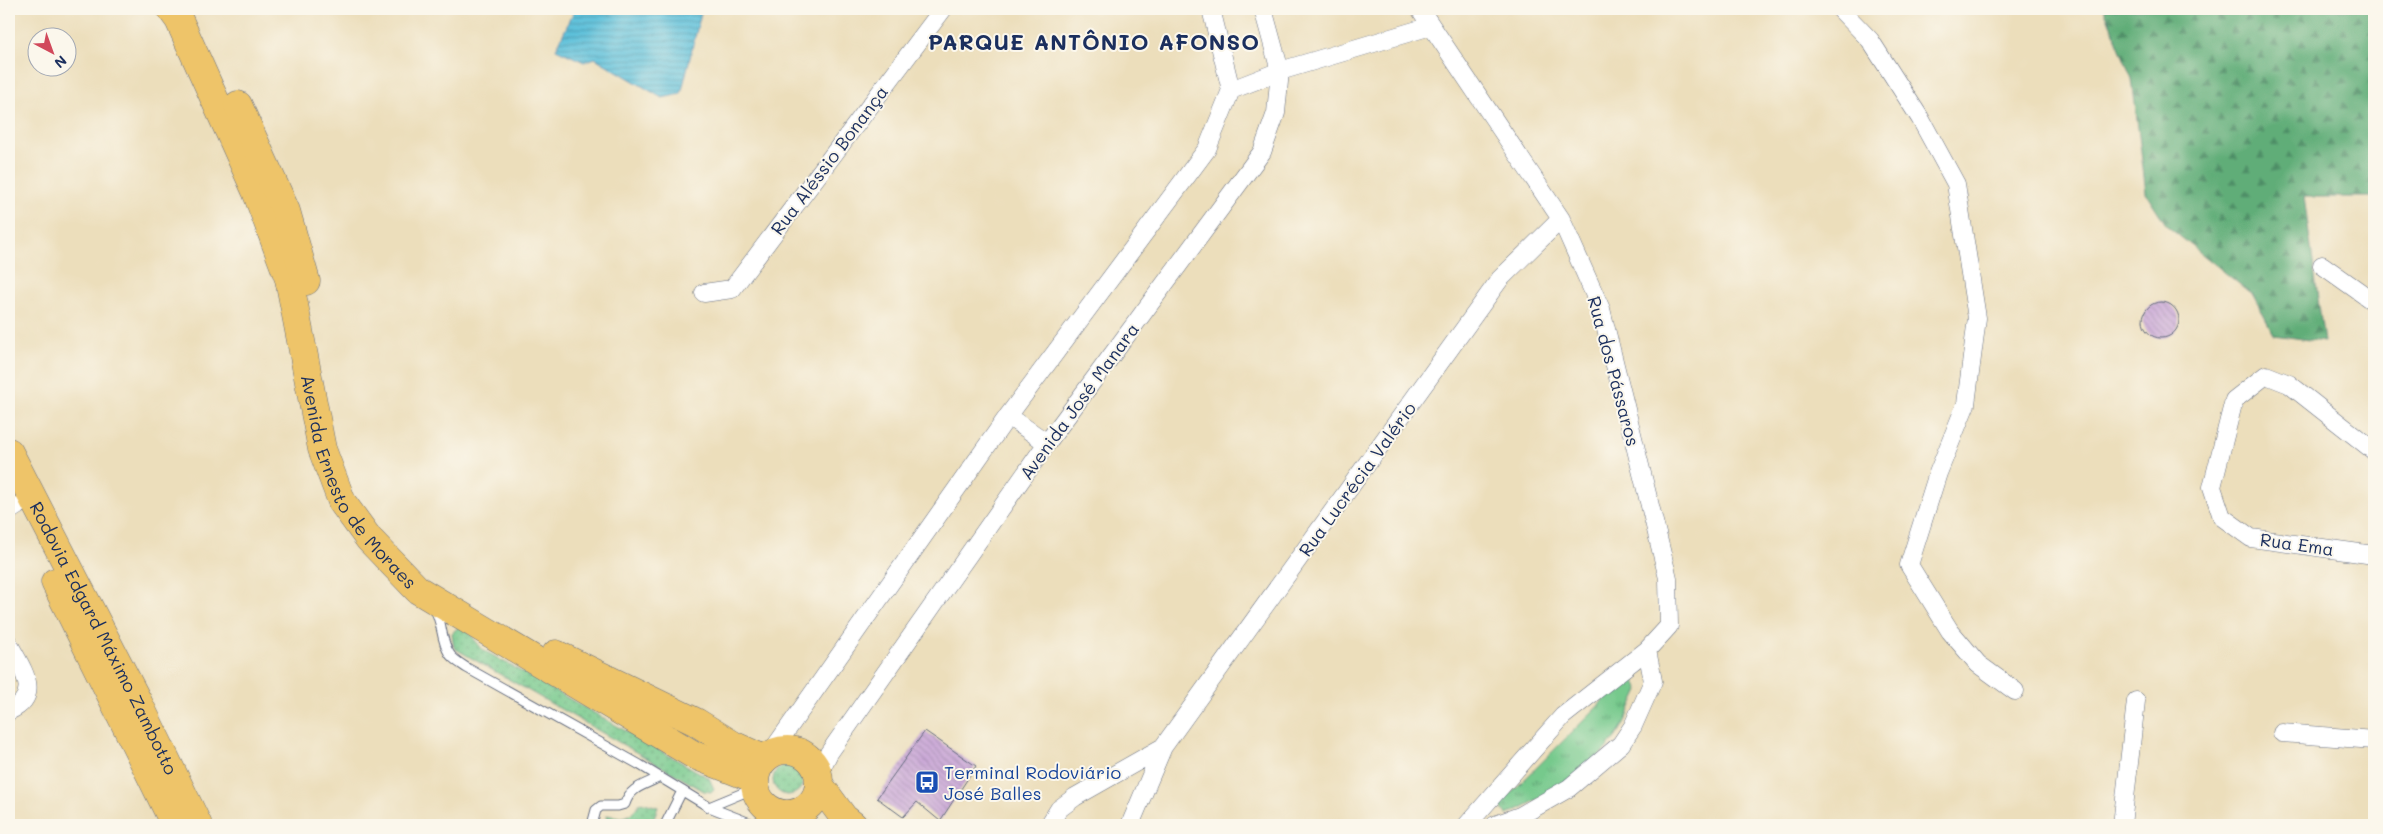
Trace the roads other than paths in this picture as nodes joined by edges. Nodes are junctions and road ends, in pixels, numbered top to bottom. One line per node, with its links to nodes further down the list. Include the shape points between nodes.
1 (171, 9): 21 (main road, Avenida Ernesto de Moraes, via 179,20 256,191 289,279 322,449 342,502 368,539)
2 (190, 9): 30 (main road, Avenida Ernesto de Moraes, via 286,211 303,266 343,464 375,521 426,572 517,636 696,722 734,745)
3 (943, 9): 13 (street, Rua Aléssio Bonança, via 732,289)
4 (1211, 9): 10 (street)
5 (1263, 9): 9 (street, Avenida José Manara)
6 (1420, 9): 8 (street, Rua dos Pássaros)
7 (1840, 9): 24 (street, via 1870,40 1920,118 1956,184 1977,318 1966,404 1938,473 1909,565 1950,630 1978,664)
8 (1431, 26): 9 (street); 11 (street, Rua dos Pássaros)
9 (1280, 71): 10 (street); 16 (street, Avenida José Manara, via 1276,113 1262,152)
10 (1231, 90): 15 (street, via 1207,149)
11 (1561, 219): 23 (street, Rua dos Pássaros, via 1601,309 1668,578 1668,626); 29 (street, Rua Lucrécia Valério, via 1500,279)
12 (2322, 265): 14 (street)
13 (704, 293)
14 (2374, 302)
15 (1008, 416): 16 (street); 30 (street)
16 (1047, 443): 32 (street, Avenida José Manara, via 829,752)
17 (2374, 450): 20 (street, Rua Ema, via 2289,384 2266,375 2234,400 2212,487 2222,517 2251,538)
18 (9, 452): 37 (main road, Rodovia Edgard Máximo Zambotto)
19 (12, 502): 36 (main road, Rodovia Edgard Máximo Zambotto)
20 (2374, 555)
21 (418, 590): 30 (main road, Avenida Ernesto de Moraes, via 694,755); 31 (lane, via 436,611 449,654 500,688)
22 (9, 644): 26 (street, via 28,691 25,700)
23 (1647, 650): 44 (street, Rua dos Pássaros, via 1563,716); 45 (street, via 1653,681 1633,726 1621,744 1568,788 1520,816)
24 (2015, 691)
25 (2136, 701): 46 (street)
26 (9, 711)
27 (2282, 733): 28 (street)
28 (2374, 740)
29 (1163, 748): 42 (street, Rua Lucrécia Valério, via 1075,797 1059,809); 43 (street, Rua Lucrécia Valério)
30 (761, 770): 32 (main road, via 787,749 804,754 816,767); 34 (lane); 35 (main road, via 758,796 770,809)
31 (660, 777): 33 (lane); 38 (lane, via 634,788 625,804 601,806 596,810)
32 (819, 779): 35 (main road, via 812,801); 41 (main road, via 844,818)
33 (682, 791): 34 (lane); 39 (lane)
34 (708, 807): 40 (lane)
35 (789, 819)
36 (174, 825)
37 (198, 825)
38 (592, 825)
39 (665, 825)
40 (755, 825)
41 (853, 825)
42 (1049, 825)
43 (1130, 825)
44 (1467, 825)
45 (1495, 825)
46 (2122, 825)

